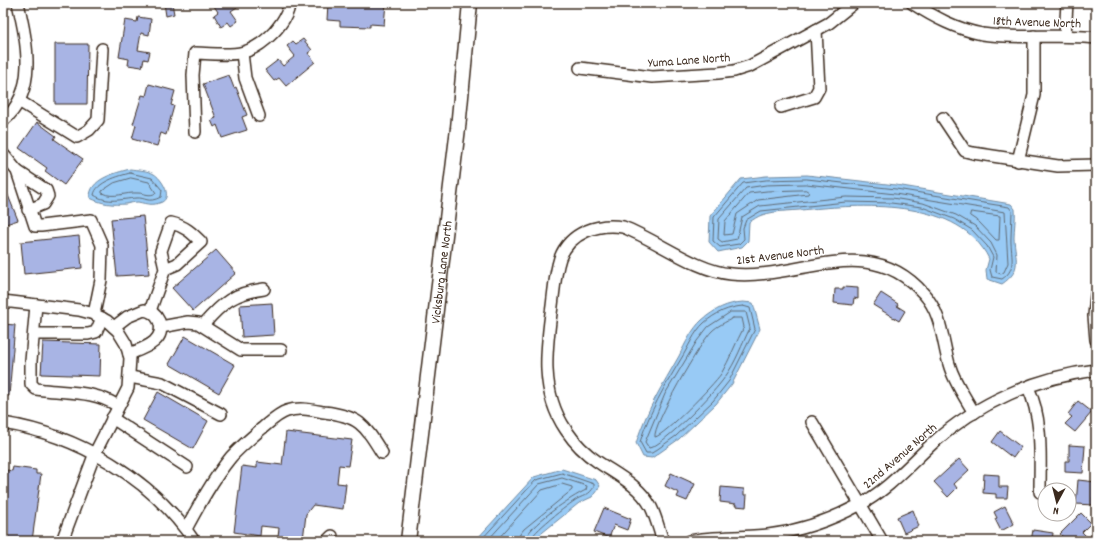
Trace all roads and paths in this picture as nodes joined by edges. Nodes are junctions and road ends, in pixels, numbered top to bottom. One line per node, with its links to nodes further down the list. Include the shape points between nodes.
1 (18, 3): 14 (street, via 28,68 27,79)
2 (289, 3): 12 (street, via 285,18 278,28 257,48)
3 (470, 3): 57 (main road, Vicksburg Lane North, via 458,128)
4 (854, 3): 7 (street, Yuma Lane North)
5 (912, 3): 8 (street, 18th Avenue North, via 934,17 983,34)
6 (1067, 3): 9 (street)
7 (816, 30): 13 (street, Yuma Lane North, via 750,66 718,74 652,77); 15 (street, via 819,88 817,93 814,97)
8 (1034, 36): 9 (street, 18th Avenue North); 21 (street, via 1034,95)
9 (1065, 36): 10 (street, 18th Avenue North)
10 (1096, 38)
11 (102, 49): 14 (street, via 98,120 89,130 77,137)
12 (242, 53): 16 (street, via 245,78); 19 (street, via 195,53)
13 (580, 68)
14 (19, 100): 18 (street)
15 (781, 107)
16 (259, 116)
17 (943, 118): 21 (street, via 965,151)
18 (3, 122)
19 (195, 132)
20 (3, 154): 23 (street)
21 (1018, 161): 22 (street, via 1058,166)
22 (1096, 165)
23 (16, 171): 24 (street); 24 (street, via 46,190 48,196 43,204)
24 (28, 210): 31 (street, via 34,226 91,220 102,245)
25 (164, 269): 30 (street)
26 (264, 289): 32 (street, via 241,293 216,310)
27 (1096, 295): 36 (street)
28 (3, 301): 29 (street)
29 (36, 305): 31 (street, via 79,310); 35 (street)
30 (150, 311): 33 (street, via 140,311); 34 (street, via 158,318)
31 (98, 316): 33 (street); 35 (street, via 96,332)
32 (203, 325): 34 (street, via 188,322); 37 (street, via 241,350)
33 (114, 327): 38 (street, via 126,344)
34 (161, 327): 38 (street, via 154,342)
35 (34, 334): 42 (street, via 31,384 36,389 93,394 106,398)
36 (1096, 340)
37 (281, 350)
38 (129, 354): 40 (street)
39 (1096, 370): 41 (street, 22nd Avenue North, via 1070,373)
40 (130, 377): 42 (street, via 128,388); 44 (street, via 162,383)
41 (1028, 386): 43 (street, 22nd Avenue North); 51 (street, via 1038,418)
42 (118, 406): 45 (street)
43 (974, 413): 52 (street, 22nd Avenue North, via 933,443 888,486); 58 (street, 21st Avenue North, via 949,365 935,310 925,294 895,270 857,260 766,273 731,274 715,271 623,228 602,226 588,230 577,236 561,257 546,342 548,388 566,430 580,447 640,492 650,506)
44 (221, 414)
45 (112, 418): 48 (street); 50 (street)
46 (812, 422): 52 (street)
47 (3, 423): 48 (street, via 54,436)
48 (95, 453): 53 (street, via 147,489); 55 (street)
49 (382, 453): 53 (street, via 371,435 354,418 301,409 287,411 243,444 231,458)
50 (187, 467)
51 (1040, 482)
52 (860, 504): 54 (street, 22nd Avenue North, via 801,529); 60 (street)
53 (186, 529): 56 (street)
54 (736, 539): 59 (street, 22nd Avenue North, via 705,538)
55 (62, 541)
56 (194, 541)
57 (408, 541)
58 (663, 541)
59 (689, 541)
60 (882, 541)

